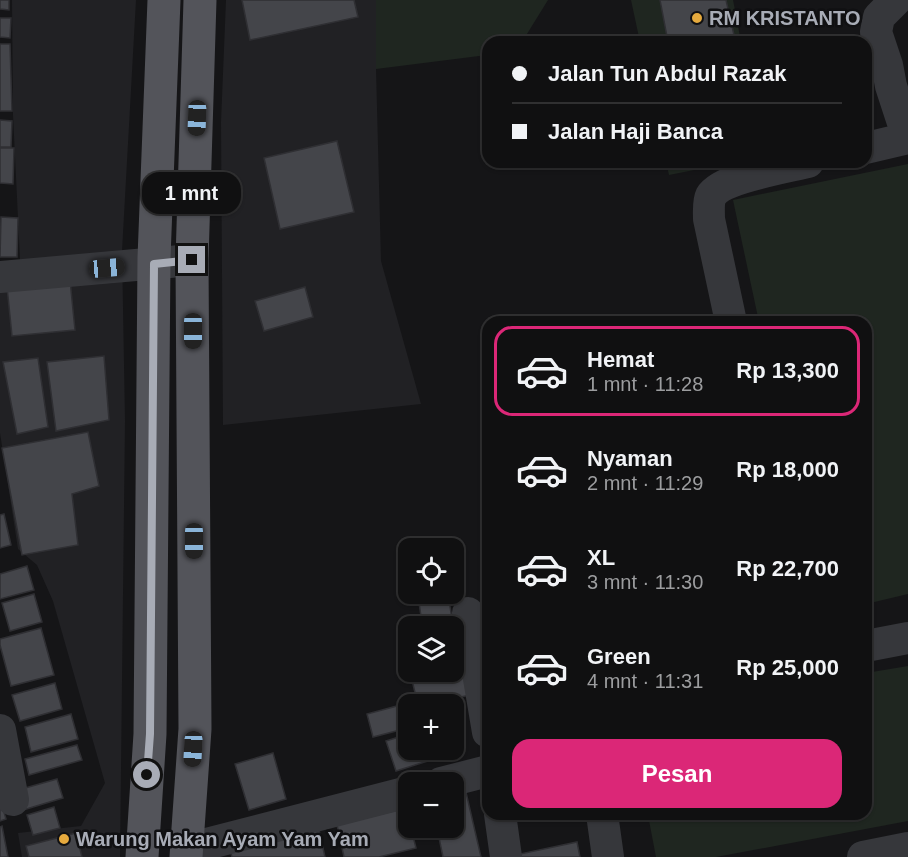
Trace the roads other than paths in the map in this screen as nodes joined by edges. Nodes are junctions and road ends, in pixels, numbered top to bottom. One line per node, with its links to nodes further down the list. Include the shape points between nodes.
1 (164, 0): 8 (main road)
2 (200, 0): 7 (main road)
3 (896, 0): 4 (street, via 879,17 876,32)
4 (908, 138): 5 (street)
5 (872, 147)
6 (782, 168): 10 (street, via 743,177 712,195 709,219)
7 (192, 260): 8 (street); 23 (main road, via 195,729)
8 (154, 264): 9 (street); 24 (main road, via 150,734)
9 (0, 277)
10 (730, 316)
11 (468, 613): 14 (street)
12 (908, 638): 13 (street)
13 (872, 645)
14 (482, 696)
15 (0, 730): 19 (street)
16 (482, 773): 17 (street)
17 (464, 777)
18 (398, 795): 23 (street)
19 (13, 800)
20 (501, 820): 25 (street)
21 (603, 820): 26 (street)
22 (908, 848): 27 (street)
23 (187, 853)
24 (142, 857)
25 (506, 857)
26 (608, 857)
27 (863, 857)

